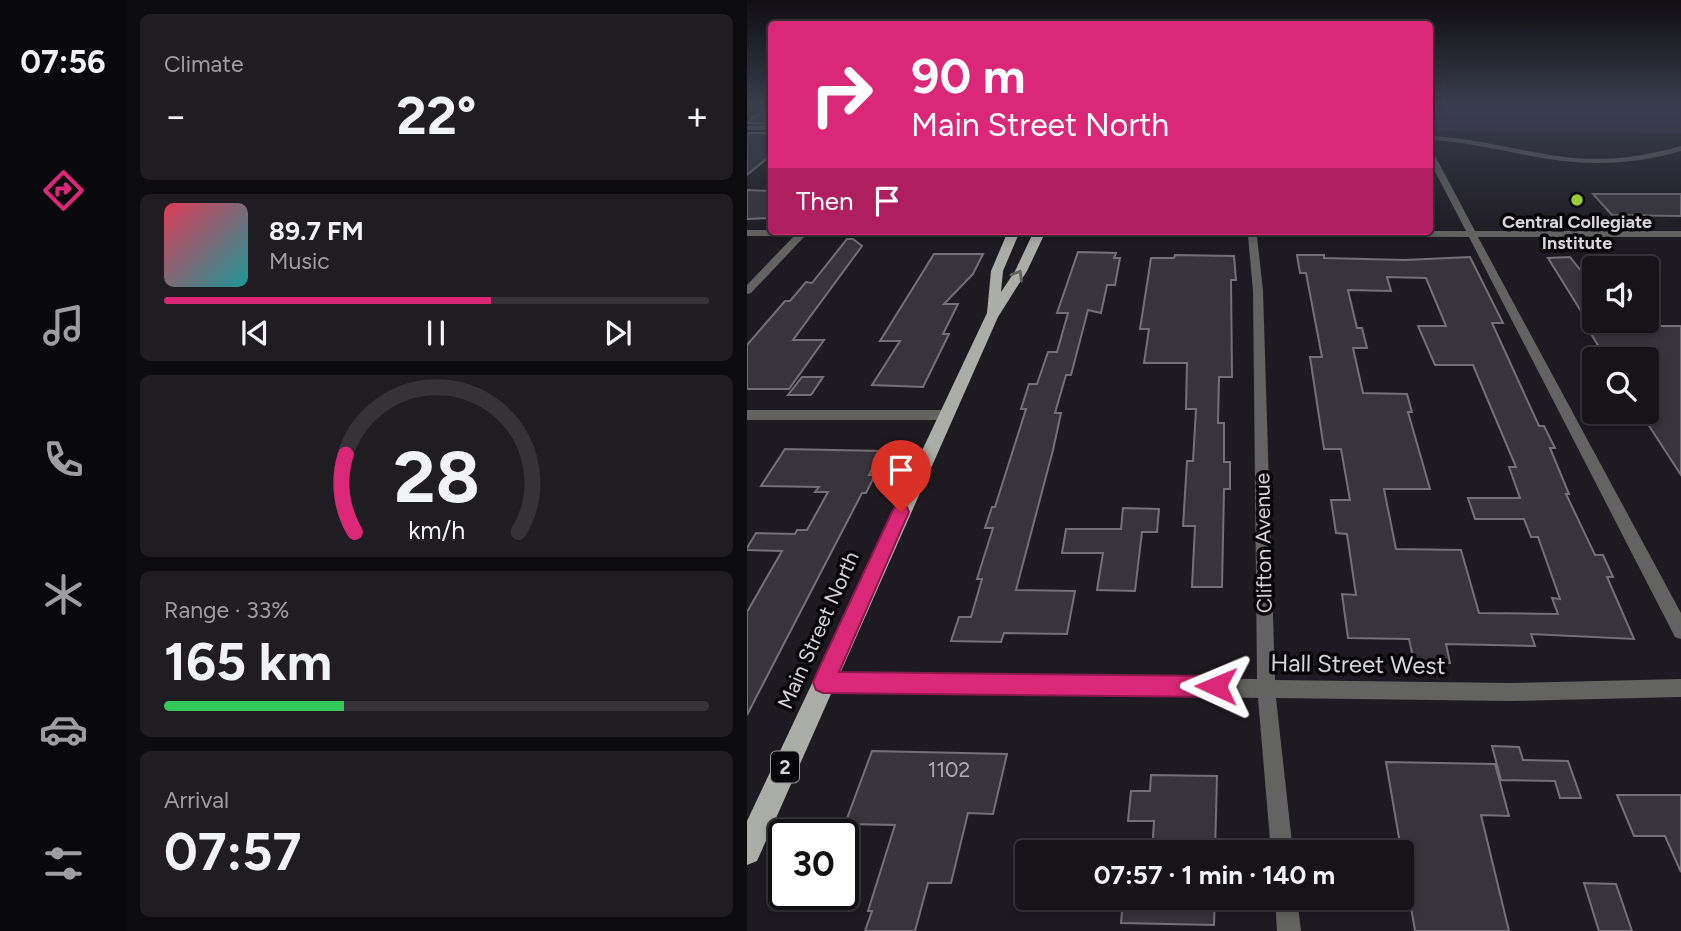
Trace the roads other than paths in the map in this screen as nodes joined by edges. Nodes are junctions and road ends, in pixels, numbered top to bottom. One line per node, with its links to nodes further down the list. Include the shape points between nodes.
1 (1521, 151): 2 (street, via 1561,159 1617,160)
2 (1674, 151)
3 (1433, 159): 5 (street)
4 (1433, 232): 5 (street)
5 (1472, 232): 8 (street); 17 (street)
6 (747, 233): 7 (street)
7 (768, 233)
8 (1681, 234)
9 (800, 235): 13 (street)
10 (1013, 235): 14 (main road, Main Street North / 2, via 997,271)
11 (1038, 235): 14 (main road, Main Street North / 2, one-way to 11, via 1022,271)
12 (1252, 235): 19 (street, Clifton Avenue, via 1258,291)
13 (747, 291)
14 (991, 317): 16 (main road, Main Street North / 2)
15 (747, 415): 16 (street)
16 (945, 415): 18 (main road, Main Street North / 2)
17 (1681, 631)
18 (823, 682): 19 (street, Hall Street West); 22 (main road, Main Street North / 2)
19 (1266, 687): 20 (street, Hall Street West, via 1510,692); 21 (street, Clifton Avenue)
20 (1681, 688)
21 (1280, 840)
22 (747, 851)
23 (1287, 910): 24 (street)
24 (1289, 931)

